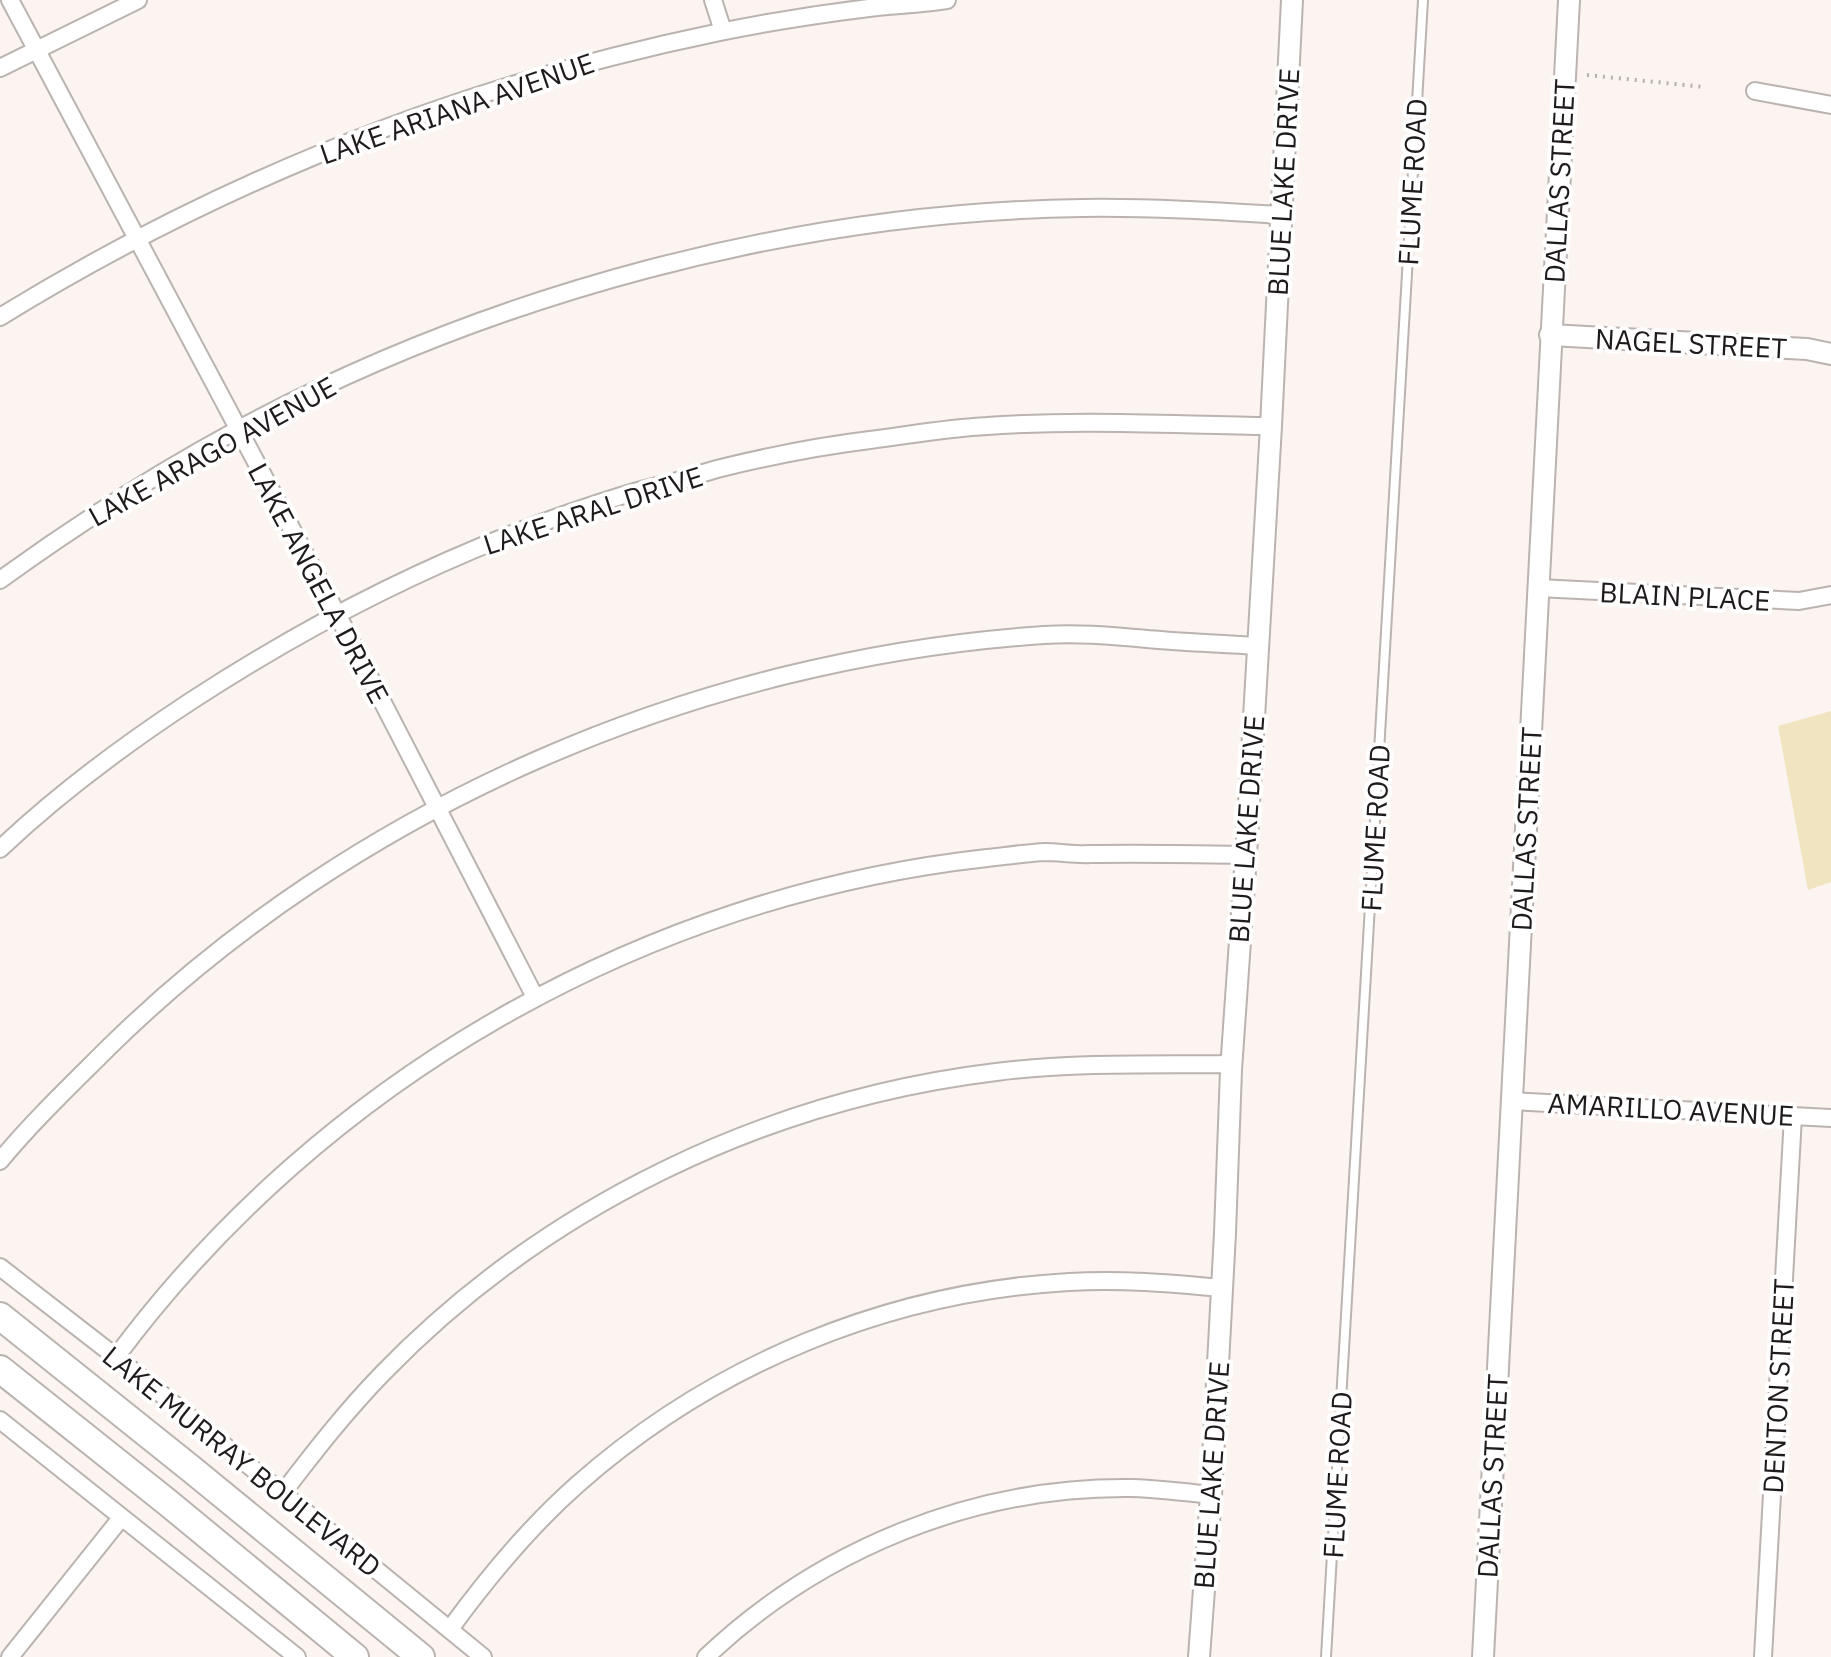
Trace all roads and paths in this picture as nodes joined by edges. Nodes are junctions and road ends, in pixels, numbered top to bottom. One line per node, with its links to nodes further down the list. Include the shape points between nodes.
1 (10, 0): 9 (street, LAKE ANGELA DRIVE)
2 (138, 0): 9 (street)
3 (713, 0): 8 (street)
4 (947, 0): 8 (street, LAKE ARIANA AVENUE)
5 (1292, 0): 15 (street, BLUE LAKE DRIVE)
6 (1423, 0): 53 (lane, FLUME ROAD)
7 (1569, 0): 18 (street, DALLAS STREET)
8 (723, 31): 16 (street, LAKE ARIANA AVENUE, via 571,67 405,119 277,171)
9 (36, 50): 10 (street); 16 (street, LAKE ANGELA DRIVE)
10 (0, 68)
11 (1587, 75): 12 (path)
12 (1704, 87)
13 (1755, 91): 14 (street)
14 (1831, 105)
15 (1281, 215): 20 (street, BLUE LAKE DRIVE); 21 (street, LAKE ARAGO AVENUE, via 1081,208 1008,211 879,223 718,252 506,312 383,360)
16 (137, 238): 17 (street, LAKE ARIANA AVENUE); 21 (street, LAKE ANGELA DRIVE)
17 (0, 317)
18 (1550, 335): 19 (street, NAGEL STREET); 23 (street, DALLAS STREET)
19 (1831, 354)
20 (1271, 426): 25 (street, LAKE ARAL DRIVE, via 1055,422 986,426 784,454 652,486 523,530); 26 (street, BLUE LAKE DRIVE)
21 (238, 430): 22 (street, LAKE ARAGO AVENUE, via 109,505); 25 (street, LAKE ANGELA DRIVE)
22 (0, 580)
23 (1538, 588): 24 (street, BLAIN PLACE, via 1799,601); 32 (street, DALLAS STREET)
24 (1831, 595)
25 (337, 614): 27 (street, LAKE ANGELA DRIVE); 28 (street, LAKE ARAL DRIVE, via 165,718)
26 (1257, 646): 27 (street, via 1078,633 881,655 785,675 641,719 552,753); 29 (street, BLUE LAKE DRIVE)
27 (436, 809): 30 (street, LAKE ANGELA DRIVE); 35 (street, via 314,882 190,974 77,1077)
28 (0, 849)
29 (1246, 855): 30 (street, via 1044,852 871,876 703,923); 31 (street, BLUE LAKE DRIVE)
30 (535, 997): 39 (street, via 393,1086 300,1158 175,1283)
31 (1232, 1064): 37 (street, BLUE LAKE DRIVE); 42 (street, via 1052,1067 943,1079 784,1120 683,1161 546,1238 461,1301 383,1373)
32 (1511, 1101): 33 (street, AMARILLO AVENUE); 54 (street, DALLAS STREET)
33 (1793, 1116): 34 (street, AMARILLO AVENUE); 55 (street, DENTON STREET)
34 (1831, 1118)
35 (0, 1161)
36 (0, 1267): 39 (street, LAKE MURRAY BOULEVARD)
37 (1221, 1288): 43 (street, BLUE LAKE DRIVE); 45 (street, via 1070,1281 982,1291 872,1317 778,1354 693,1399 577,1485 509,1553)
38 (0, 1316): 49 (main road, LAKE MURRAY BOULEVARD)
39 (116, 1357): 42 (street, LAKE MURRAY BOULEVARD)
40 (0, 1369): 48 (main road)
41 (0, 1420): 44 (street)
42 (282, 1494): 45 (street, LAKE MURRAY BOULEVARD)
43 (1211, 1495): 51 (street, via 1131,1488 1050,1493 932,1520 821,1570 753,1616); 52 (street, BLUE LAKE DRIVE)
44 (121, 1518): 46 (street); 47 (street)
45 (450, 1629): 50 (street, LAKE MURRAY BOULEVARD)
46 (10, 1657)
47 (297, 1657)
48 (355, 1657)
49 (421, 1657)
50 (483, 1657)
51 (706, 1657)
52 (1199, 1657)
53 (1326, 1657)
54 (1483, 1657)
55 (1763, 1657)

